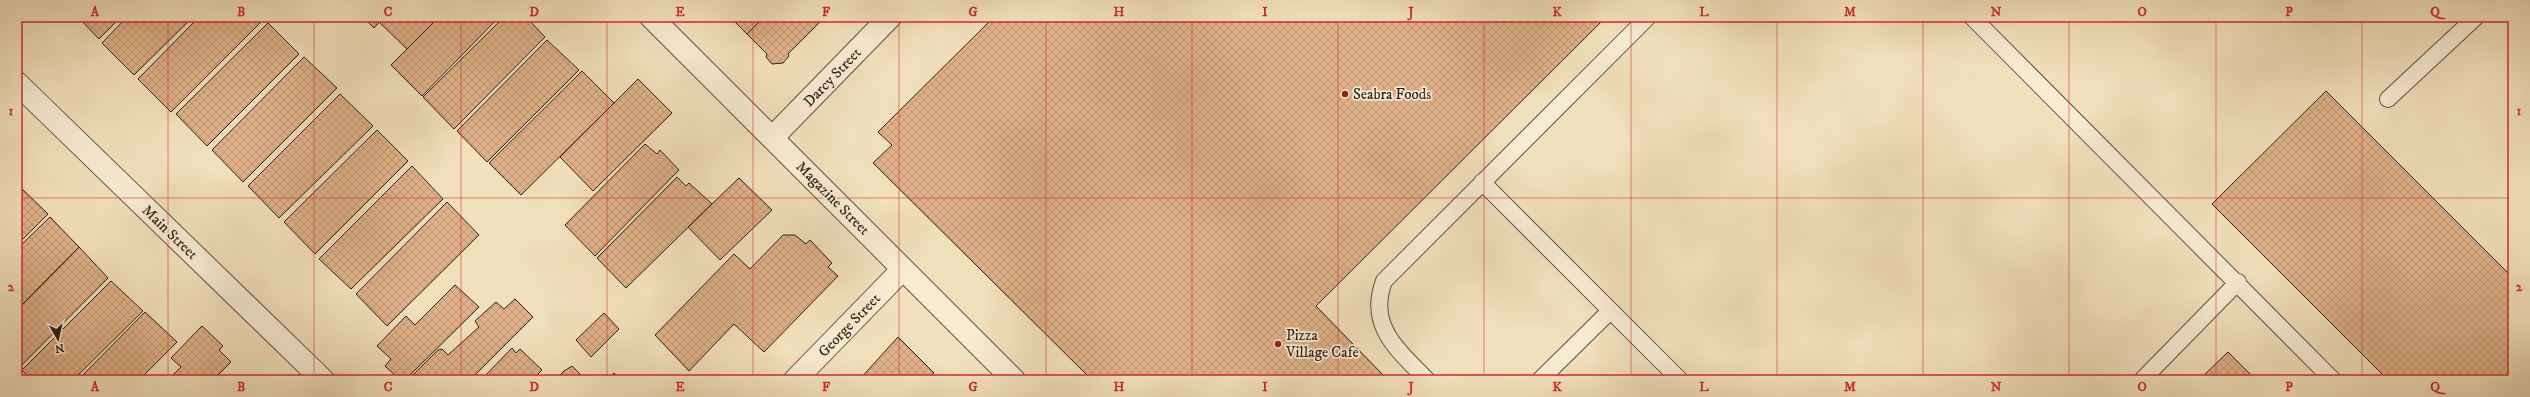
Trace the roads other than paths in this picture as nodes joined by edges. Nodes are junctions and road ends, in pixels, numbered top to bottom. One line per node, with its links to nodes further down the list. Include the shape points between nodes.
1 (652, 17): 8 (street, Magazine Street)
2 (890, 17): 8 (street, Darcy Street)
3 (1648, 17): 9 (lane)
4 (1972, 17): 11 (lane)
5 (2476, 17): 7 (lane)
6 (17, 83): 13 (street, Main Street)
7 (2388, 99)
8 (773, 137): 10 (street, Magazine Street)
9 (1482, 182): 12 (lane); 16 (lane, via 1384,281 1378,296 1379,314 1391,342)
10 (903, 269): 14 (street, George Street); 15 (street, Magazine Street)
11 (2238, 282): 19 (lane); 20 (lane)
12 (1610, 311): 17 (lane); 18 (lane)
13 (322, 380)
14 (795, 380)
15 (1014, 380)
16 (1426, 380)
17 (1540, 380)
18 (1680, 380)
19 (2142, 380)
20 (2333, 380)

